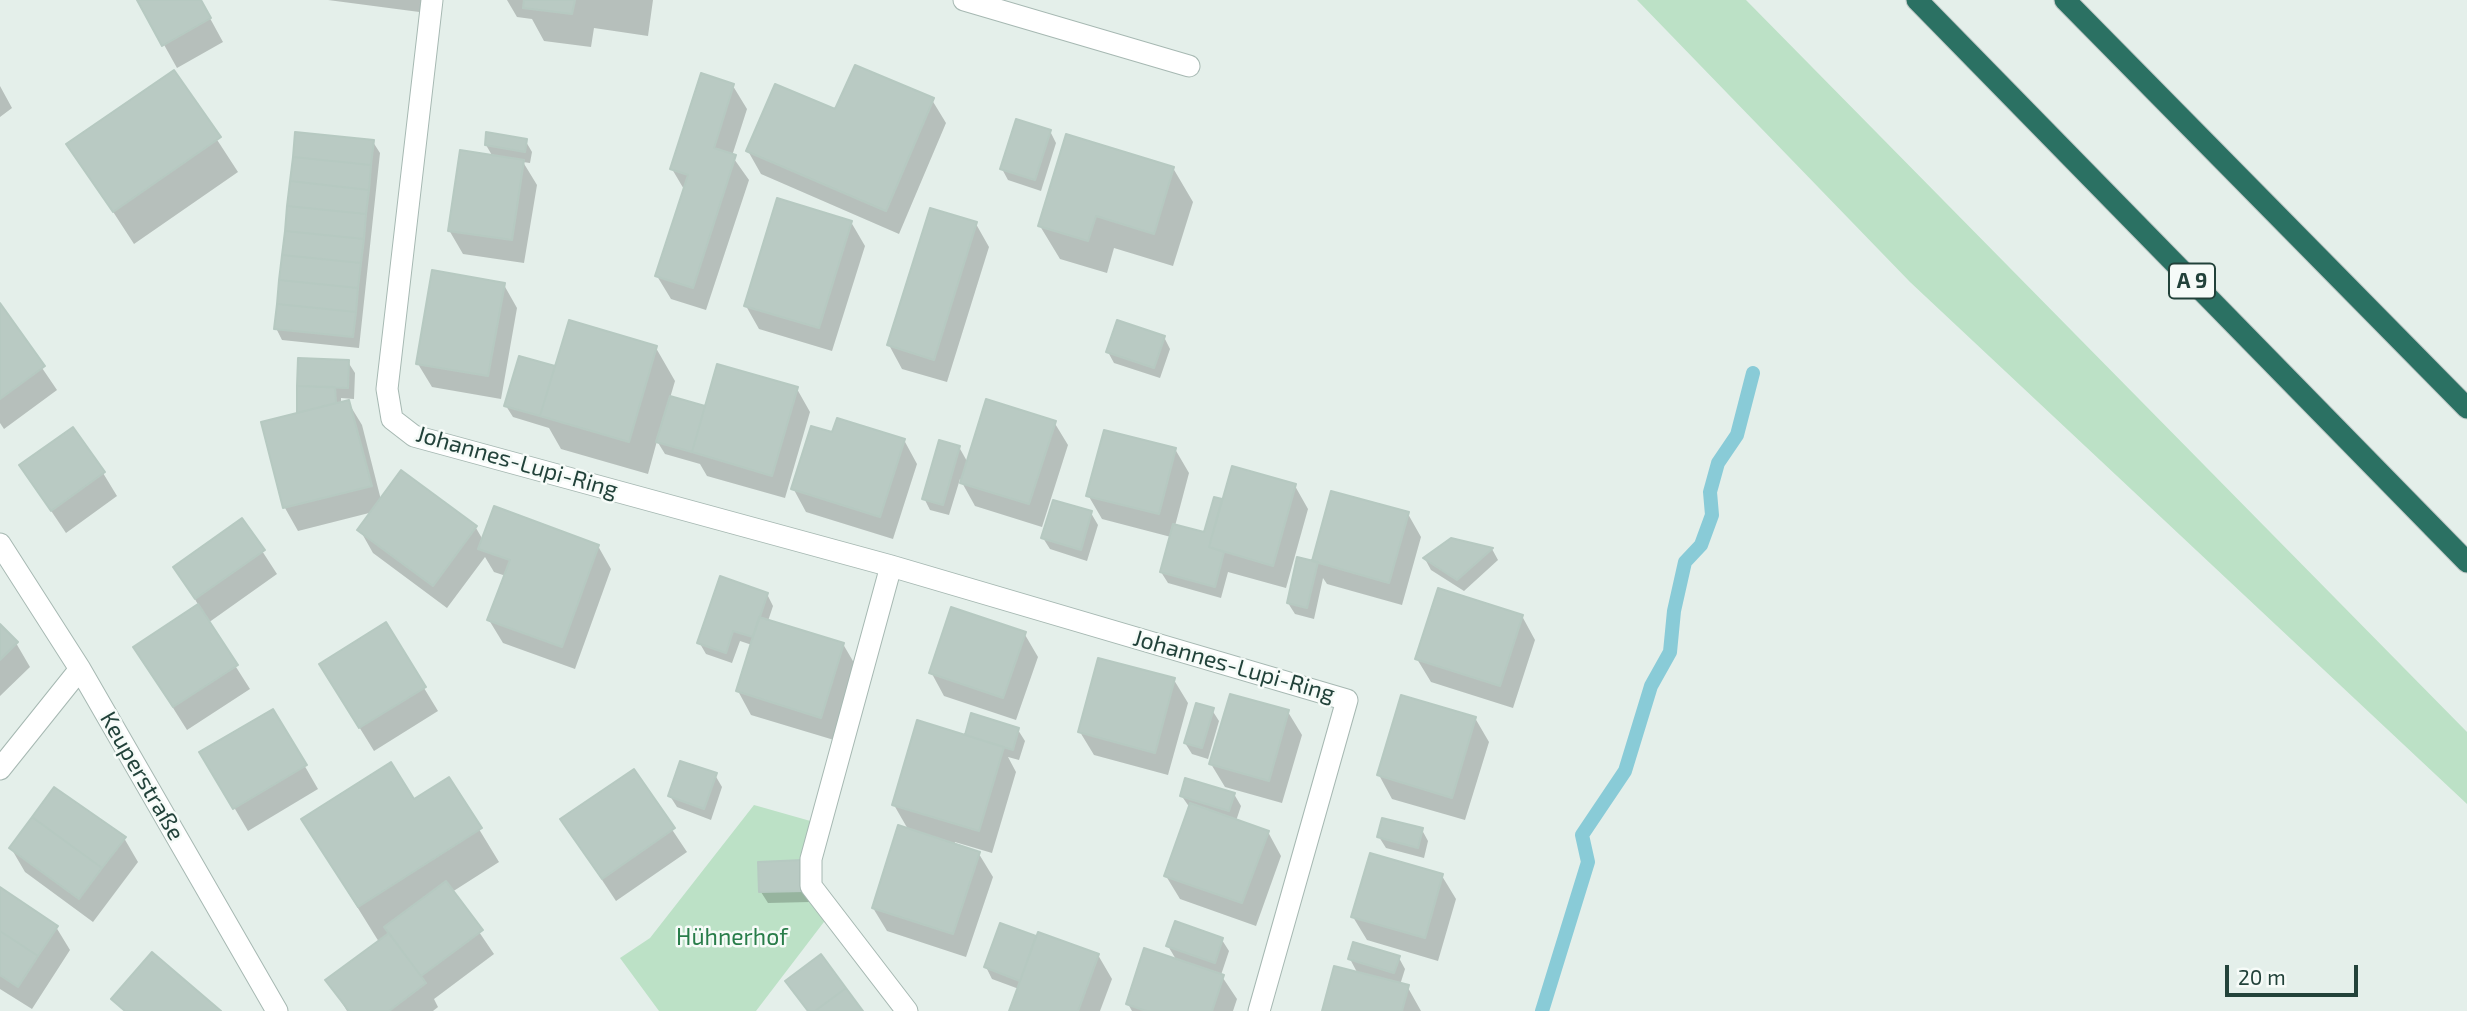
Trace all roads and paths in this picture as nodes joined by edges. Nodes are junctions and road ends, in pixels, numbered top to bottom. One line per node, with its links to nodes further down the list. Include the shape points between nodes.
1 (432, 0): 9 (street, Johannes-Lupi-Ring, via 387,389 392,419 414,436)
2 (964, 0): 5 (street)
3 (1917, 0): 8 (highway, A 9)
4 (2065, 0): 6 (highway)
5 (1189, 66)
6 (2467, 408)
7 (0, 544): 10 (street, Keuperstraße)
8 (2467, 562)
9 (891, 566): 13 (street, via 811,859 811,886); 14 (street, Johannes-Lupi-Ring, via 1347,699)
10 (80, 669): 11 (street); 12 (street, Keuperstraße)
11 (0, 769)
12 (277, 1011)
13 (906, 1011)
14 (1259, 1011)

